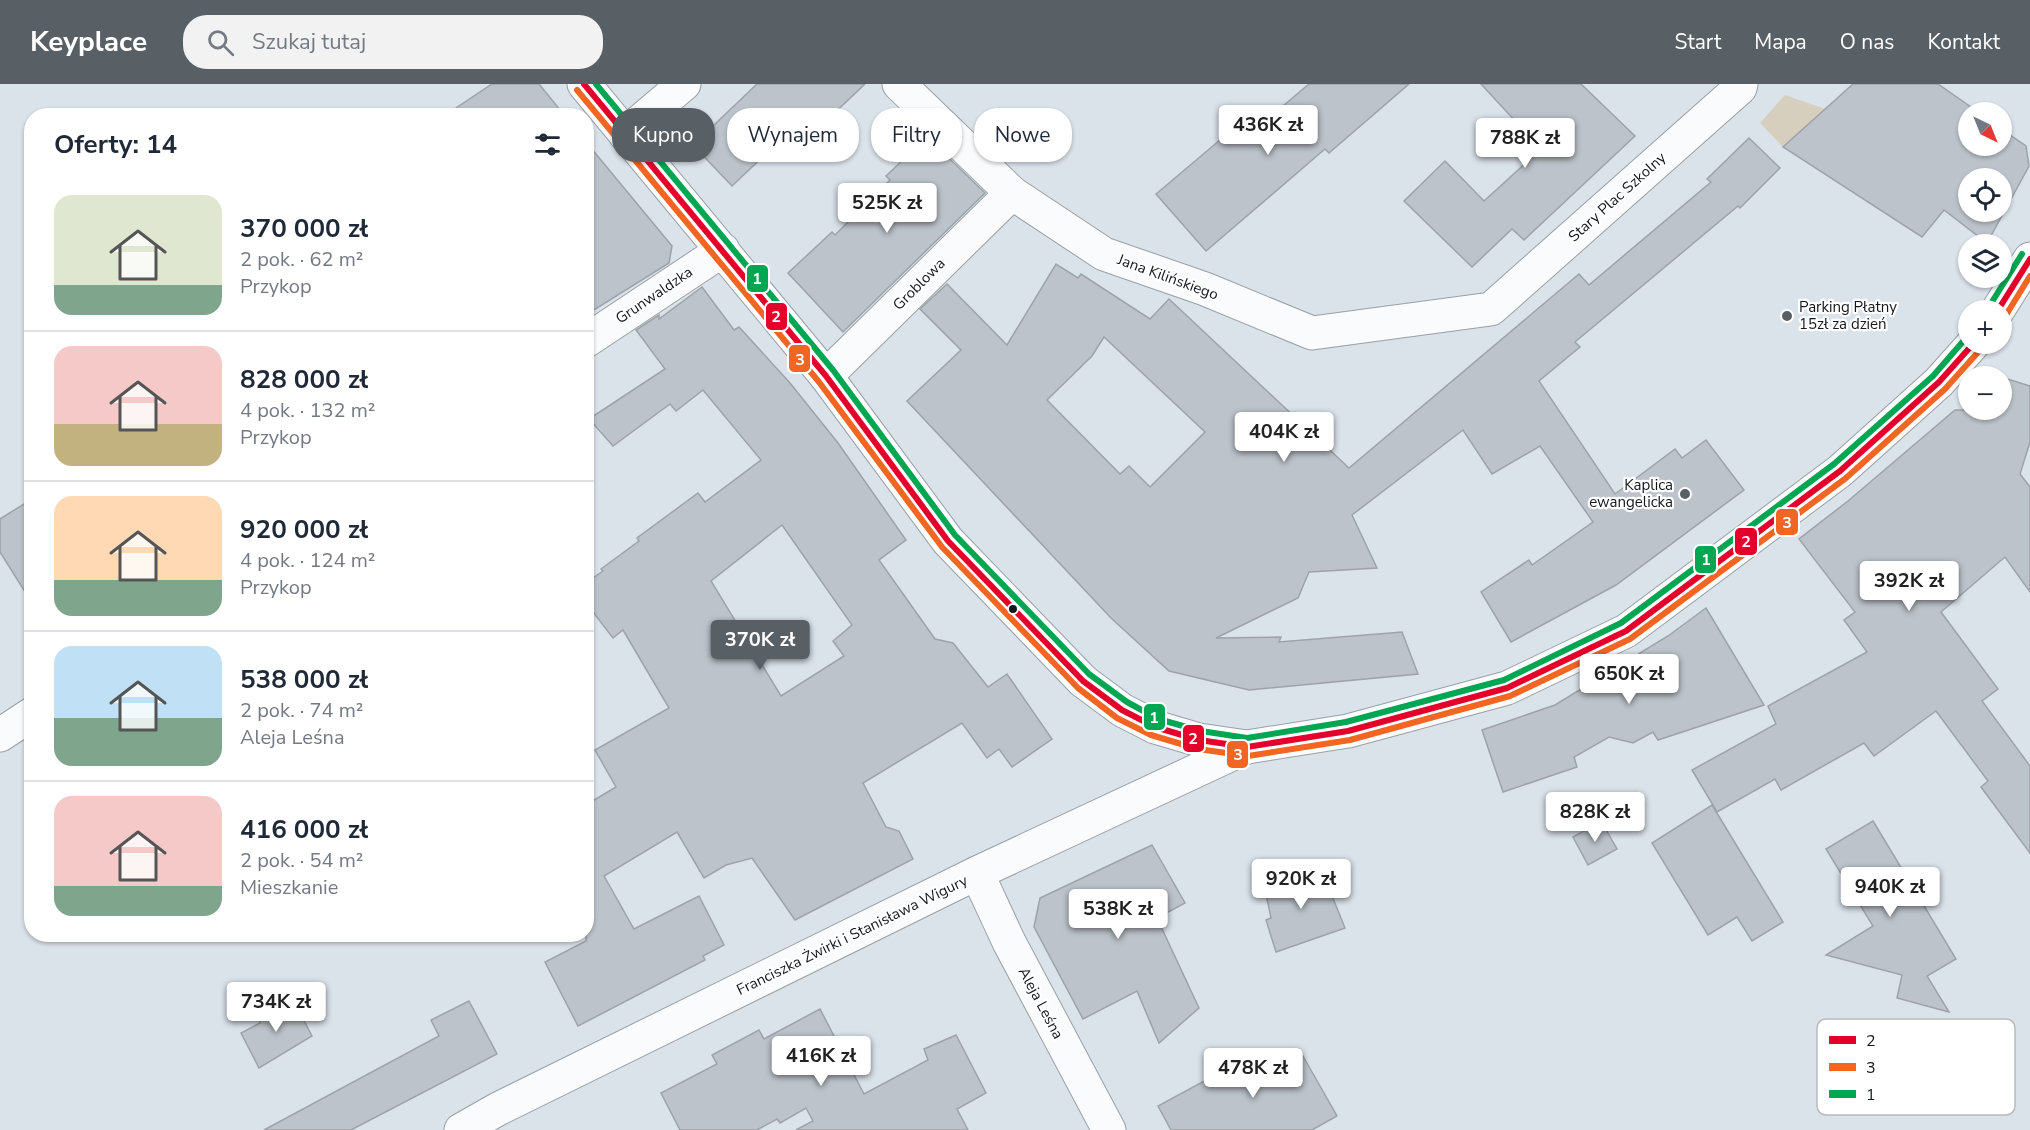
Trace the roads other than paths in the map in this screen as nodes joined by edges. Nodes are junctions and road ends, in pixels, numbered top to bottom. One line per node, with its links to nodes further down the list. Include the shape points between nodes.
1 (584, 84): 6 (street)
2 (684, 84): 5 (street)
3 (899, 84): 8 (street, Jana Kilińskiego)
4 (1741, 84): 12 (street, Stary Plac Szkolny)
5 (656, 108)
6 (612, 118)
7 (649, 162): 9 (street)
8 (1012, 193): 12 (street, Jana Kilińskiego, via 1104,254 1205,289 1312,333); 15 (street, Groblowa)
9 (723, 250): 13 (street, Grunwaldzka); 15 (street)
10 (2030, 259): 11 (street)
11 (2004, 300)
12 (1491, 309)
13 (594, 336)
14 (1964, 354): 18 (street, via 1939,382 1840,471 1626,632 1508,688 1348,731)
15 (826, 376): 18 (street, via 948,541 1083,681 1122,710 1155,727 1199,740)
16 (24, 719): 17 (street)
17 (0, 735)
18 (1247, 747): 19 (street, Franciszka Żwirki i Stanisława Wigury)
19 (976, 873): 20 (street, Franciszka Żwirki i Stanisława Wigury); 21 (street, Aleja Leśna)
20 (461, 1130)
21 (1108, 1130)

